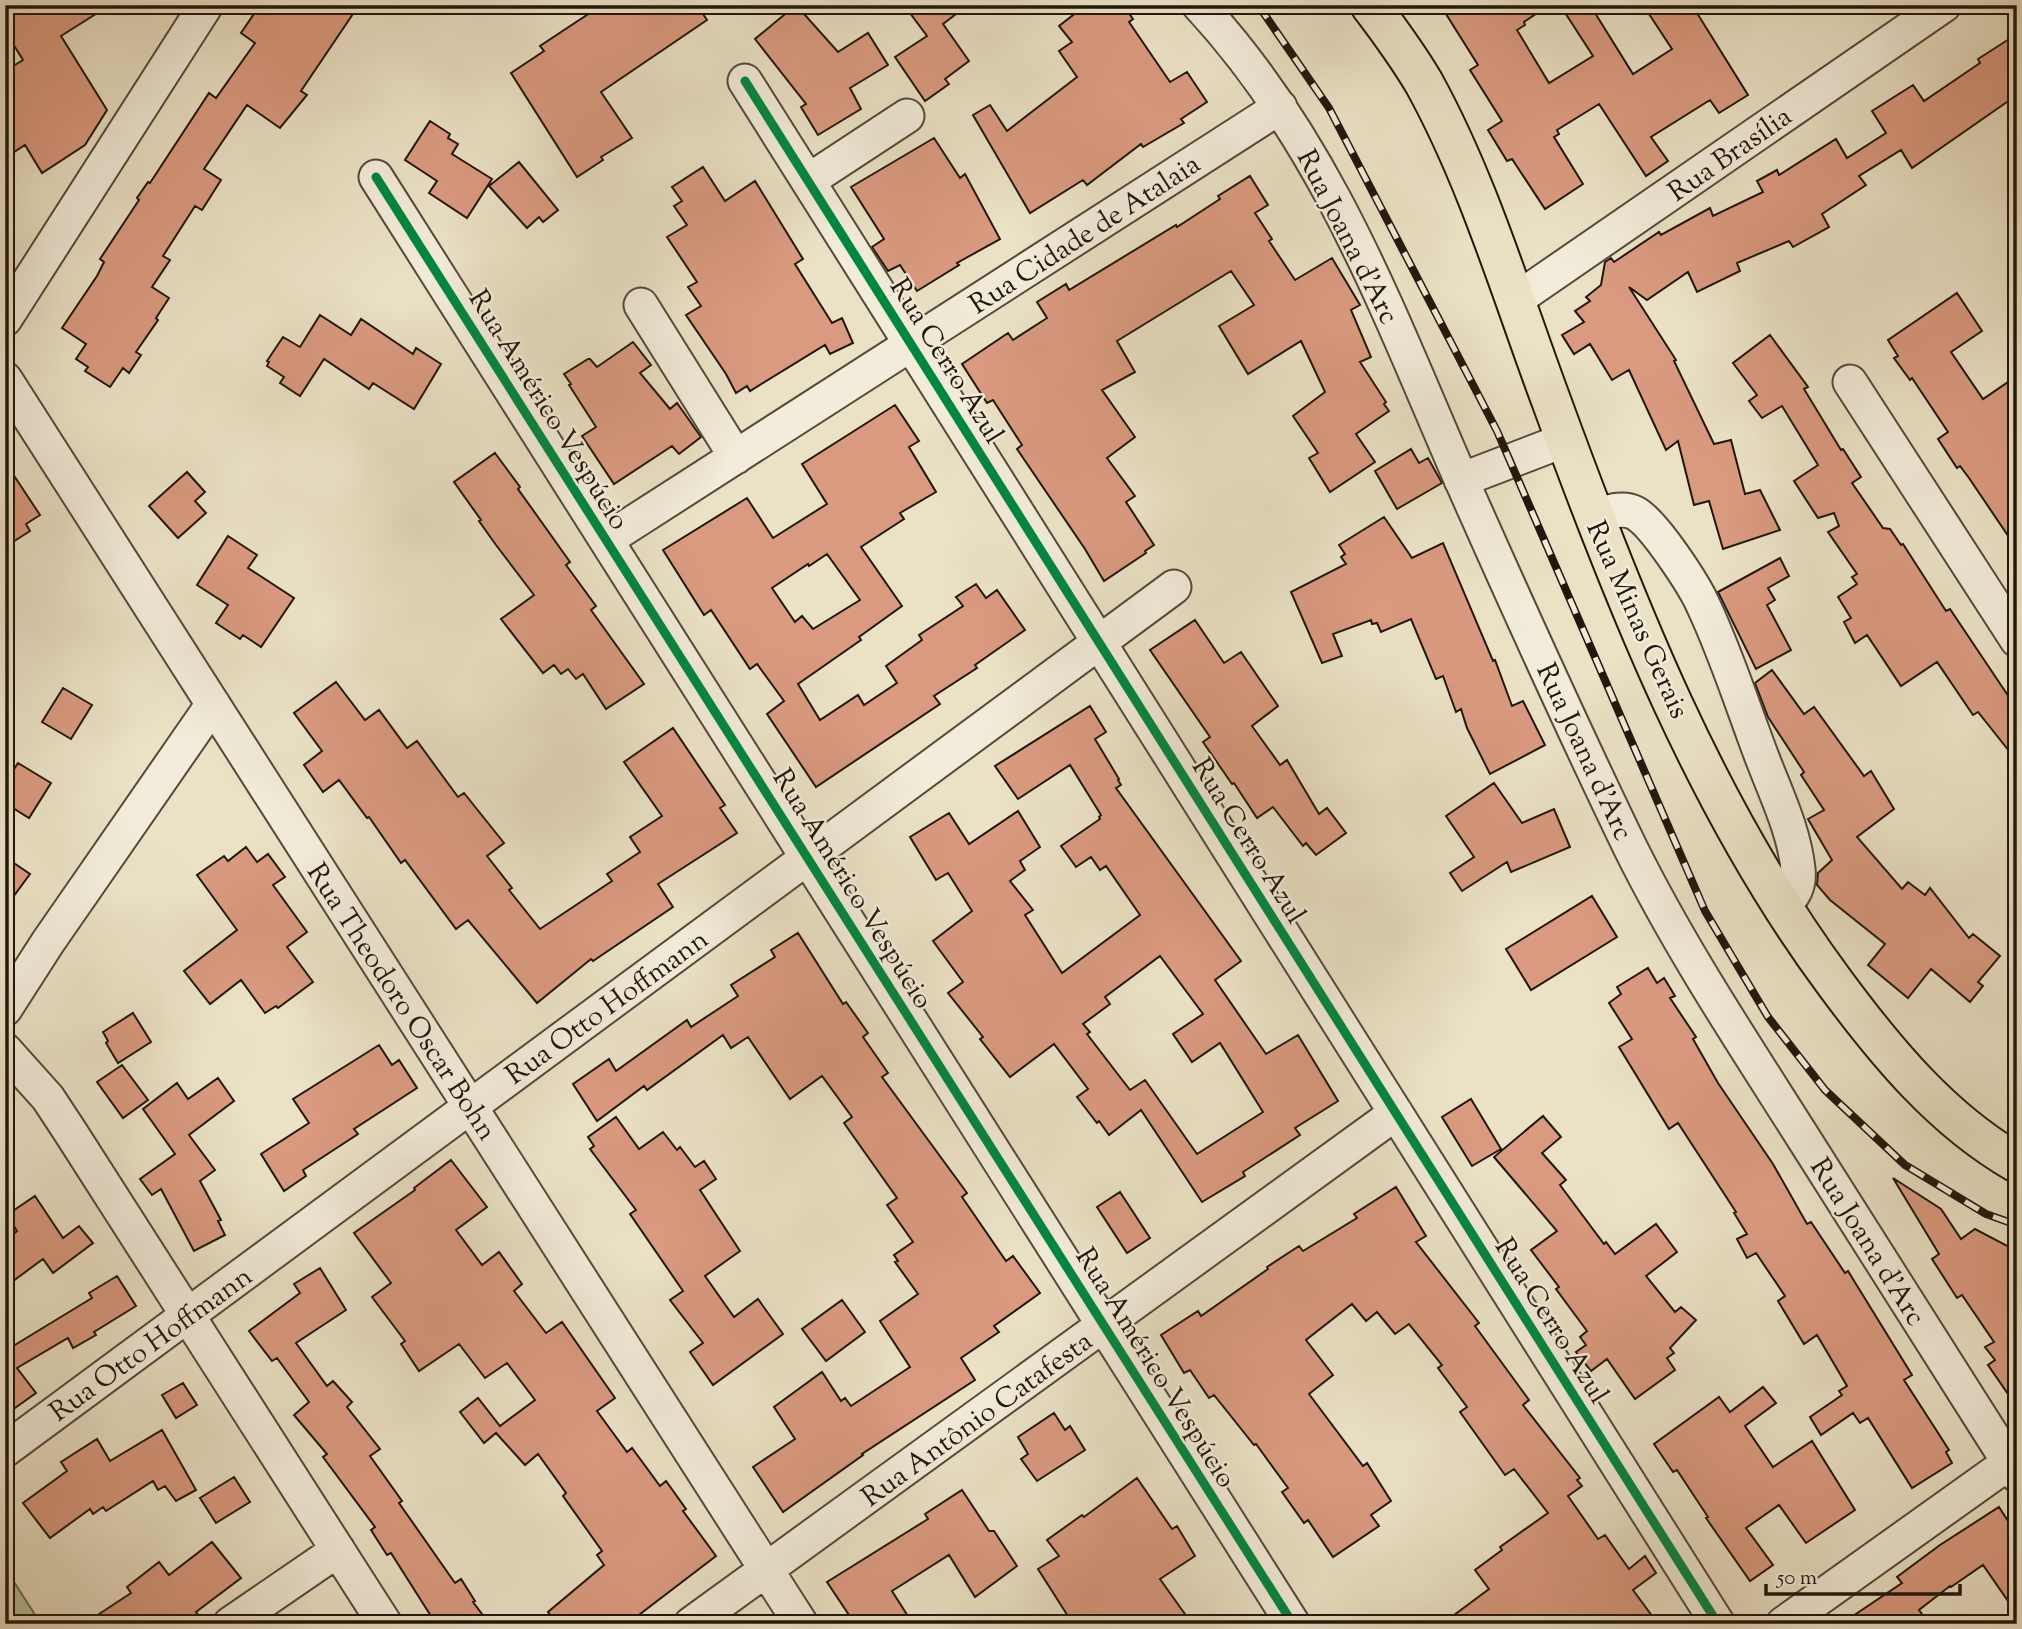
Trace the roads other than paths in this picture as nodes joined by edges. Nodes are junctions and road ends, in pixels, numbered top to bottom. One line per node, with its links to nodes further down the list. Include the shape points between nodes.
1 (206, 5): 12 (street)
2 (1199, 5): 6 (street, Rua Joana d'Arc)
3 (1370, 5): 10 (main road, Rua Minas Gerais, via 1422,80 1445,123)
4 (1944, 5): 10 (street, Rua Brasília)
5 (745, 80): 9 (street, Rua Cerro Azul)
6 (1280, 107): 13 (street, Rua Cidade de Atalaia); 18 (street, Rua Joana d'Arc, via 1345,219)
7 (907, 116): 9 (street)
8 (376, 177): 20 (street, Rua Américo Vespúcio)
9 (808, 181): 13 (street, Rua Cerro Azul)
10 (1514, 301): 16 (main road, Rua Minas Gerais)
11 (641, 305): 17 (street)
12 (5, 319)
13 (911, 344): 17 (street, Rua Cidade de Atalaia); 23 (street, Rua Cerro Azul)
14 (5, 379): 24 (street, Rua Theodoro Oscar Bohn)
15 (1850, 382): 22 (street)
16 (1565, 440): 18 (street); 19 (main road, Rua Minas Gerais)
17 (736, 457): 20 (street, Rua Cidade de Atalaia)
18 (1461, 480): 35 (street, Rua Joana d'Arc, via 1633,852 1694,965)
19 (1594, 516): 26 (main road, Rua Minas Gerais, via 1722,804); 26 (street, via 1619,509 1643,519 1683,569 1704,605 1789,829 1798,883 1794,895)
20 (606, 540): 25 (street, Rua Américo Vespúcio)
21 (1174, 587): 23 (street, Rua Otto Hoffmann)
22 (2017, 640)
23 (1099, 642): 25 (street, Rua Otto Hoffmann); 30 (street, Rua Cerro Azul)
24 (213, 704): 27 (street); 29 (street, Rua Theodoro Oscar Bohn)
25 (808, 857): 29 (street, Rua Otto Hoffmann); 33 (street, Rua Américo Vespúcio)
26 (1782, 906): 31 (main road, Rua Minas Gerais, via 1852,1006 1909,1073 1951,1117)
27 (5, 1009)
28 (5, 1050): 32 (street, via 48,1098)
29 (470, 1107): 32 (street, Rua Otto Hoffmann); 37 (street, Rua Theodoro Oscar Bohn)
30 (1396, 1113): 33 (street, Rua Antônio Catafesta); 43 (street, Rua Cerro Azul)
31 (2017, 1163)
32 (188, 1315): 34 (street, Rua Otto Hoffmann); 36 (street)
33 (1104, 1325): 37 (street, Rua Antônio Catafesta); 42 (street, Rua Américo Vespúcio)
34 (5, 1450)
35 (2014, 1465): 44 (street)
36 (338, 1550): 38 (street); 39 (street)
37 (766, 1570): 40 (street, Rua Antônio Catafesta); 41 (street, Rua Theodoro Oscar Bohn)
38 (230, 1624)
39 (385, 1624)
40 (691, 1624)
41 (801, 1624)
42 (1293, 1624)
43 (1718, 1624)
44 (1783, 1624)

